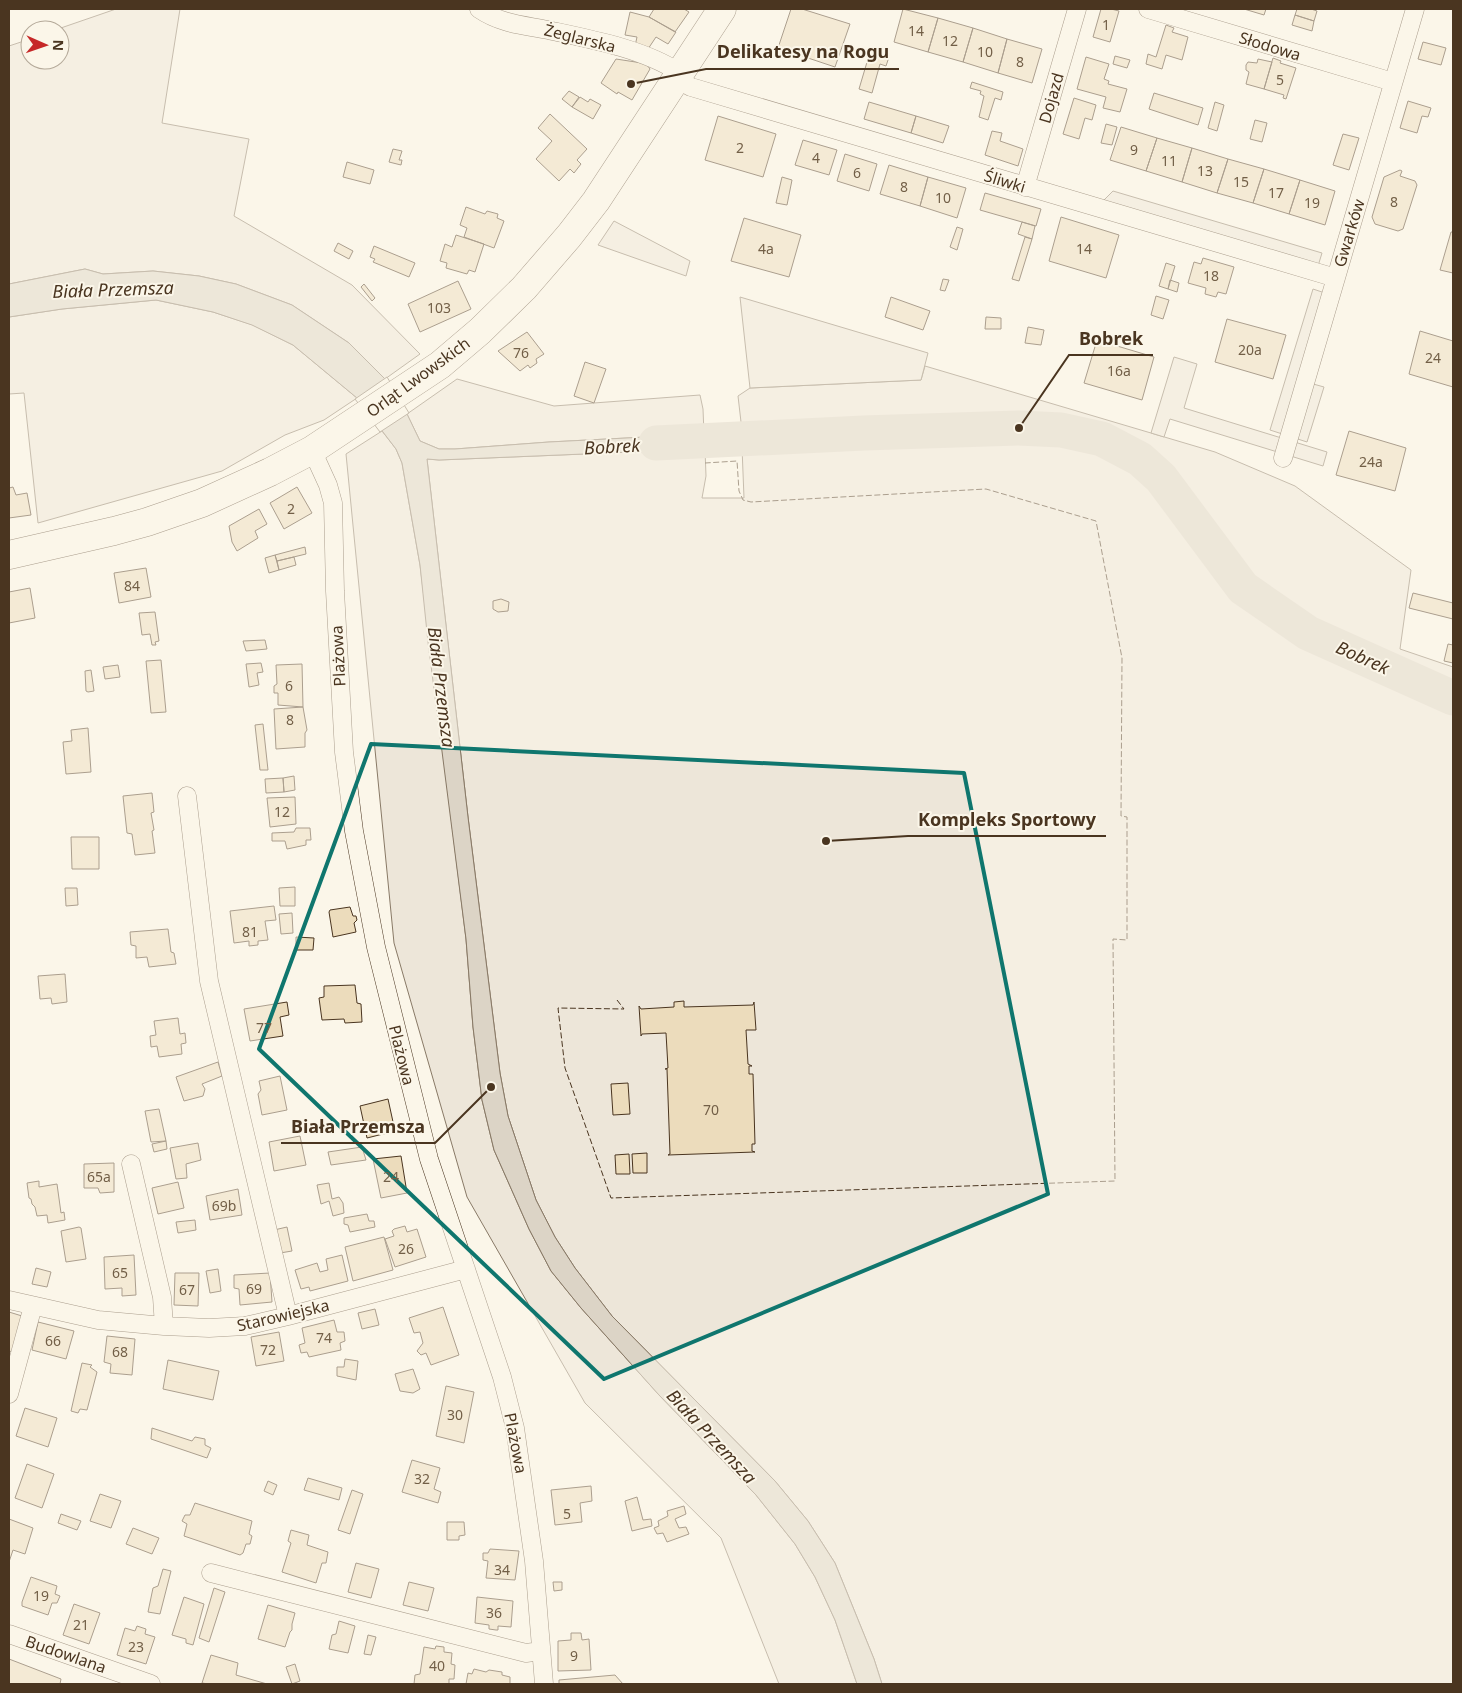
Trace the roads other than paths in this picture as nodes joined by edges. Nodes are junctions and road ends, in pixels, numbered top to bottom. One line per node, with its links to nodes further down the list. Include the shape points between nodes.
1 (479, 9): 6 (street, Żeglarska, via 497,20 602,42 664,62)
2 (722, 9): 6 (main road, Orląt Lwowskich)
3 (1077, 9): 8 (street, Dojazd)
4 (1148, 9): 7 (street, Słodowa)
5 (1415, 9): 7 (street, Gwarków)
6 (678, 76): 8 (street, Śliwki, via 691,87); 10 (main road, Orląt Lwowskich, via 596,201 548,262 480,331 440,365)
7 (1393, 82): 9 (street, Gwarków)
8 (1025, 187): 9 (street, Śliwki)
9 (1336, 278): 11 (street, Gwarków)
10 (312, 450): 12 (main road, Orląt Lwowskich, via 202,503 156,519 74,542); 15 (street, Plażowa, via 333,503 344,752 354,831 376,948 429,1159)
11 (1283, 458)
12 (9, 555)
13 (187, 796): 18 (street, via 210,981)
14 (131, 1164): 19 (street, via 162,1297)
15 (466, 1269): 18 (street, Starowiejska); 23 (street, Plażowa, via 502,1377 515,1428 534,1561)
16 (9, 1300): 17 (street, Starowiejska)
17 (33, 1306): 19 (street, Starowiejska, via 98,1320); 20 (street)
18 (288, 1316): 19 (street, Starowiejska, via 245,1326)
19 (164, 1326)
20 (9, 1394)
21 (211, 1573): 23 (street, via 526,1653)
22 (9, 1634): 24 (street, Budowlana)
23 (541, 1651): 25 (street, Plażowa)
24 (151, 1684)
25 (544, 1684)

